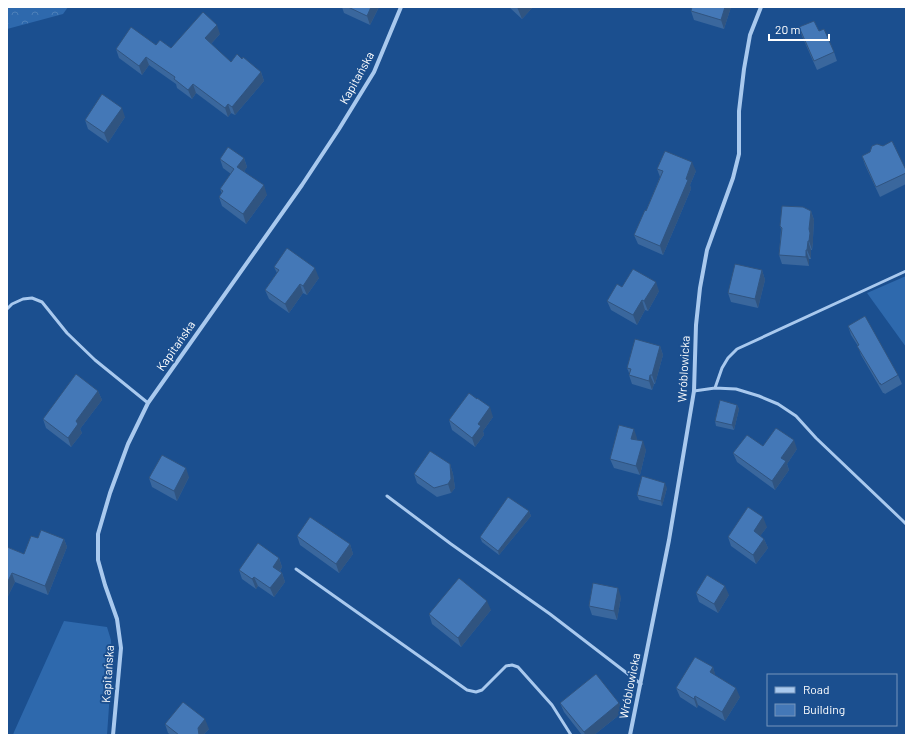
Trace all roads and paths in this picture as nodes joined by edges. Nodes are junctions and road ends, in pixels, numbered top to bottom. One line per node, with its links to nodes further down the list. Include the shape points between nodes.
1 (401, 7): 7 (street, Kapitańska, via 374,72 339,130)
2 (761, 7): 6 (street, Wróblowicka, via 750,35 744,69 738,111 739,154 707,250 700,288)
3 (906, 271): 5 (lane, via 737,349 722,368)
4 (7, 309): 7 (lane, via 23,299 32,298 42,302 67,333 95,360)
5 (715, 388): 6 (lane); 9 (lane, via 736,389 759,396 796,416)
6 (694, 391): 11 (street, Wróblowicka)
7 (148, 403): 12 (street, Kapitańska, via 128,444 98,534 98,560 117,619 121,648)
8 (387, 496): 11 (lane, via 550,614)
9 (906, 524)
10 (296, 569): 13 (lane, via 467,690 482,690 506,666 518,667 552,705)
11 (641, 684): 14 (street, Wróblowicka)
12 (113, 735)
13 (571, 735)
14 (630, 735)

